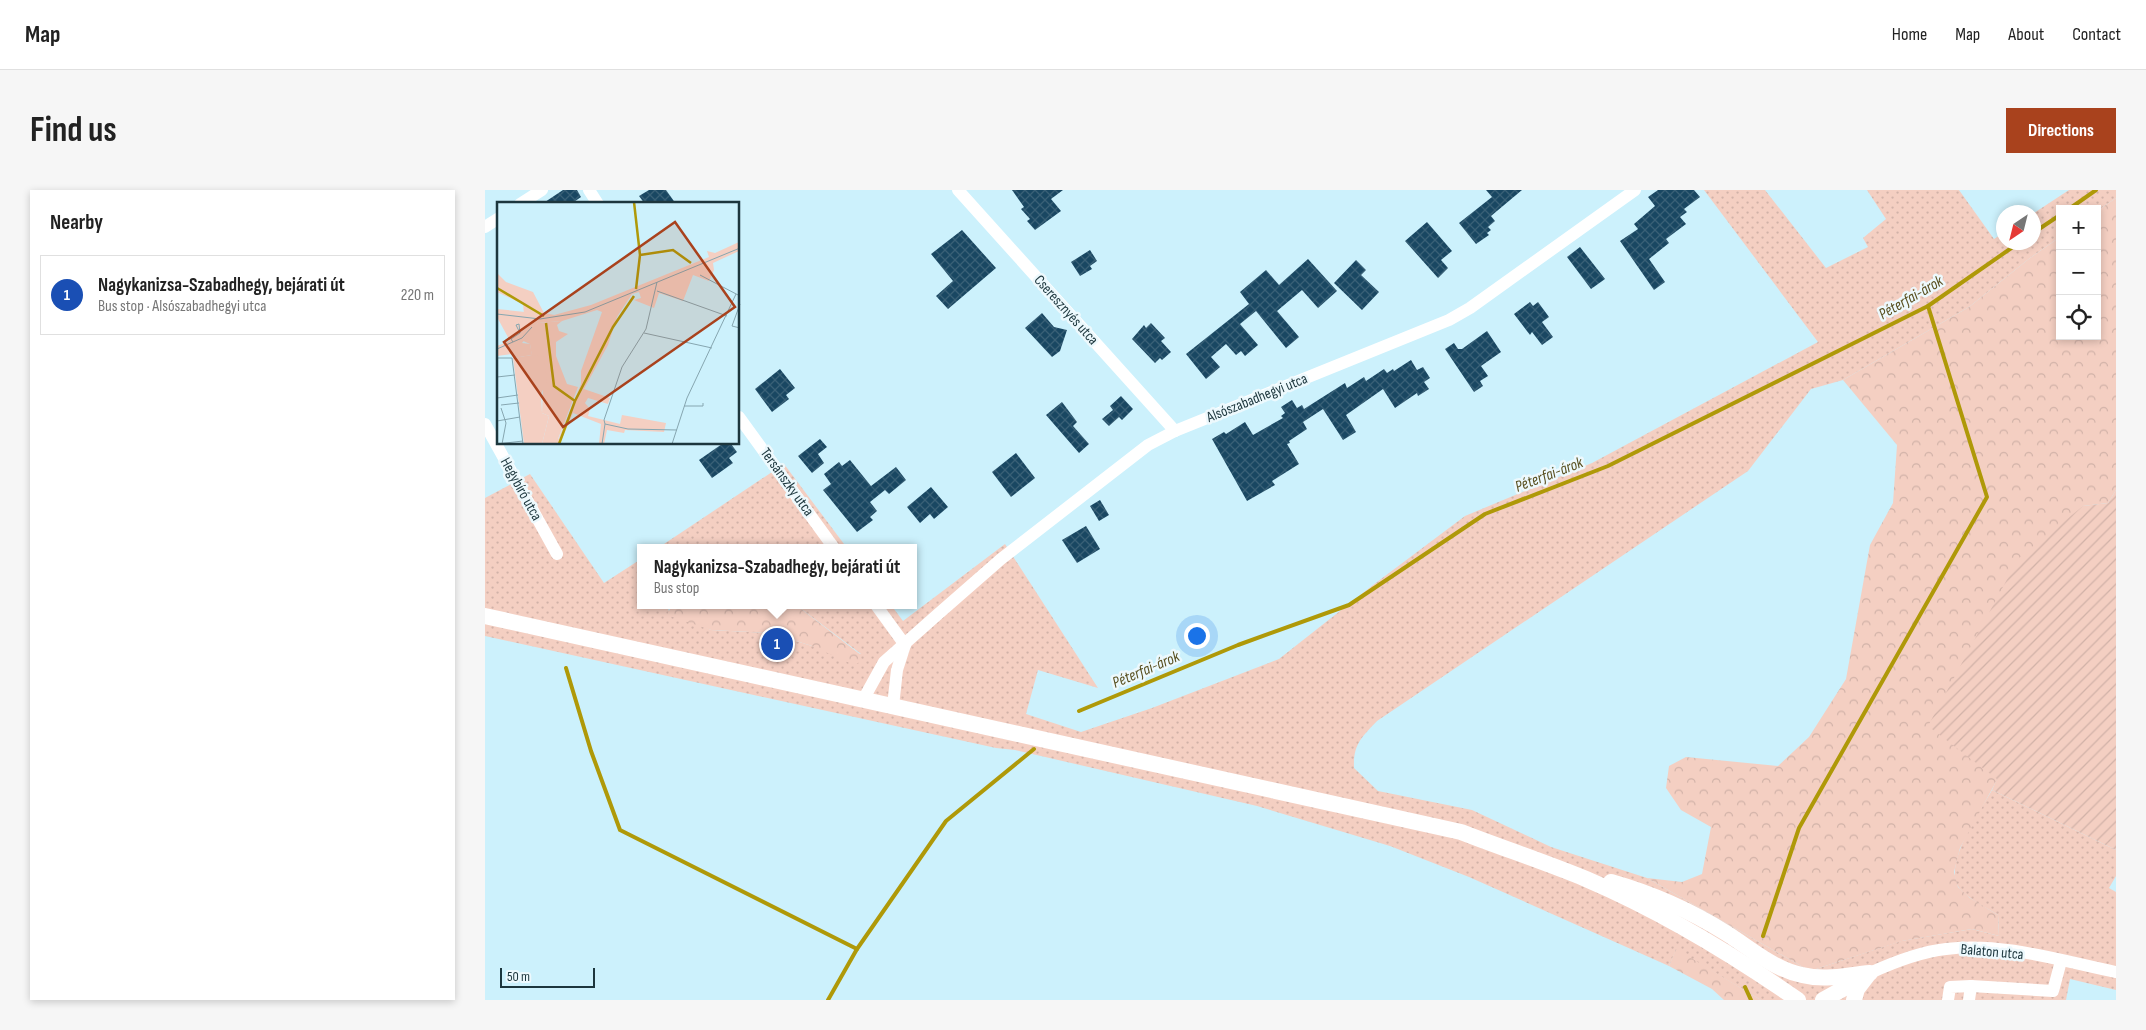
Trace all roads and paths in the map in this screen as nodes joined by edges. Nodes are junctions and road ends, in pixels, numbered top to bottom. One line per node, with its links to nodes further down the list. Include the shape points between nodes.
1 (542, 190): 5 (street)
2 (589, 190): 6 (street)
3 (957, 190): 11 (street, Cseresznyés utca)
4 (1635, 190): 11 (street, Alsószabadhegyi utca, via 1460,314)
5 (524, 202)
6 (597, 202)
7 (497, 219): 8 (street)
8 (485, 227)
9 (740, 418): 12 (street, Tersánszky utca)
10 (485, 424): 13 (street, Hegybíró utca)
11 (1175, 431): 16 (street, Alsószabadhegyi utca, via 1148,445 1001,559)
12 (831, 544)
13 (557, 554)
14 (879, 609): 16 (street)
15 (485, 616): 17 (main road)
16 (905, 645): 17 (street, Alsószabadhegyi utca, via 884,662); 18 (street, via 897,670)
17 (863, 700): 18 (main road)
18 (893, 706): 19 (main road, via 1461,832)
19 (1586, 879): 22 (main road, via 1637,890 1704,922 1780,967 1801,975 1825,979); 24 (main road, via 1681,926)
20 (2061, 960): 21 (street, Balaton utca); 22 (street, Balaton utca, via 2004,950 1947,949 1894,962); 23 (street, via 2053,991)
21 (2116, 972)
22 (1870, 973): 25 (main road); 26 (main road, via 1857,988)
23 (1971, 986): 27 (street, via 1950,987); 28 (street)
24 (1798, 1000)
25 (1823, 1000)
26 (1854, 1000)
27 (1948, 1000)
28 (1969, 1000)

